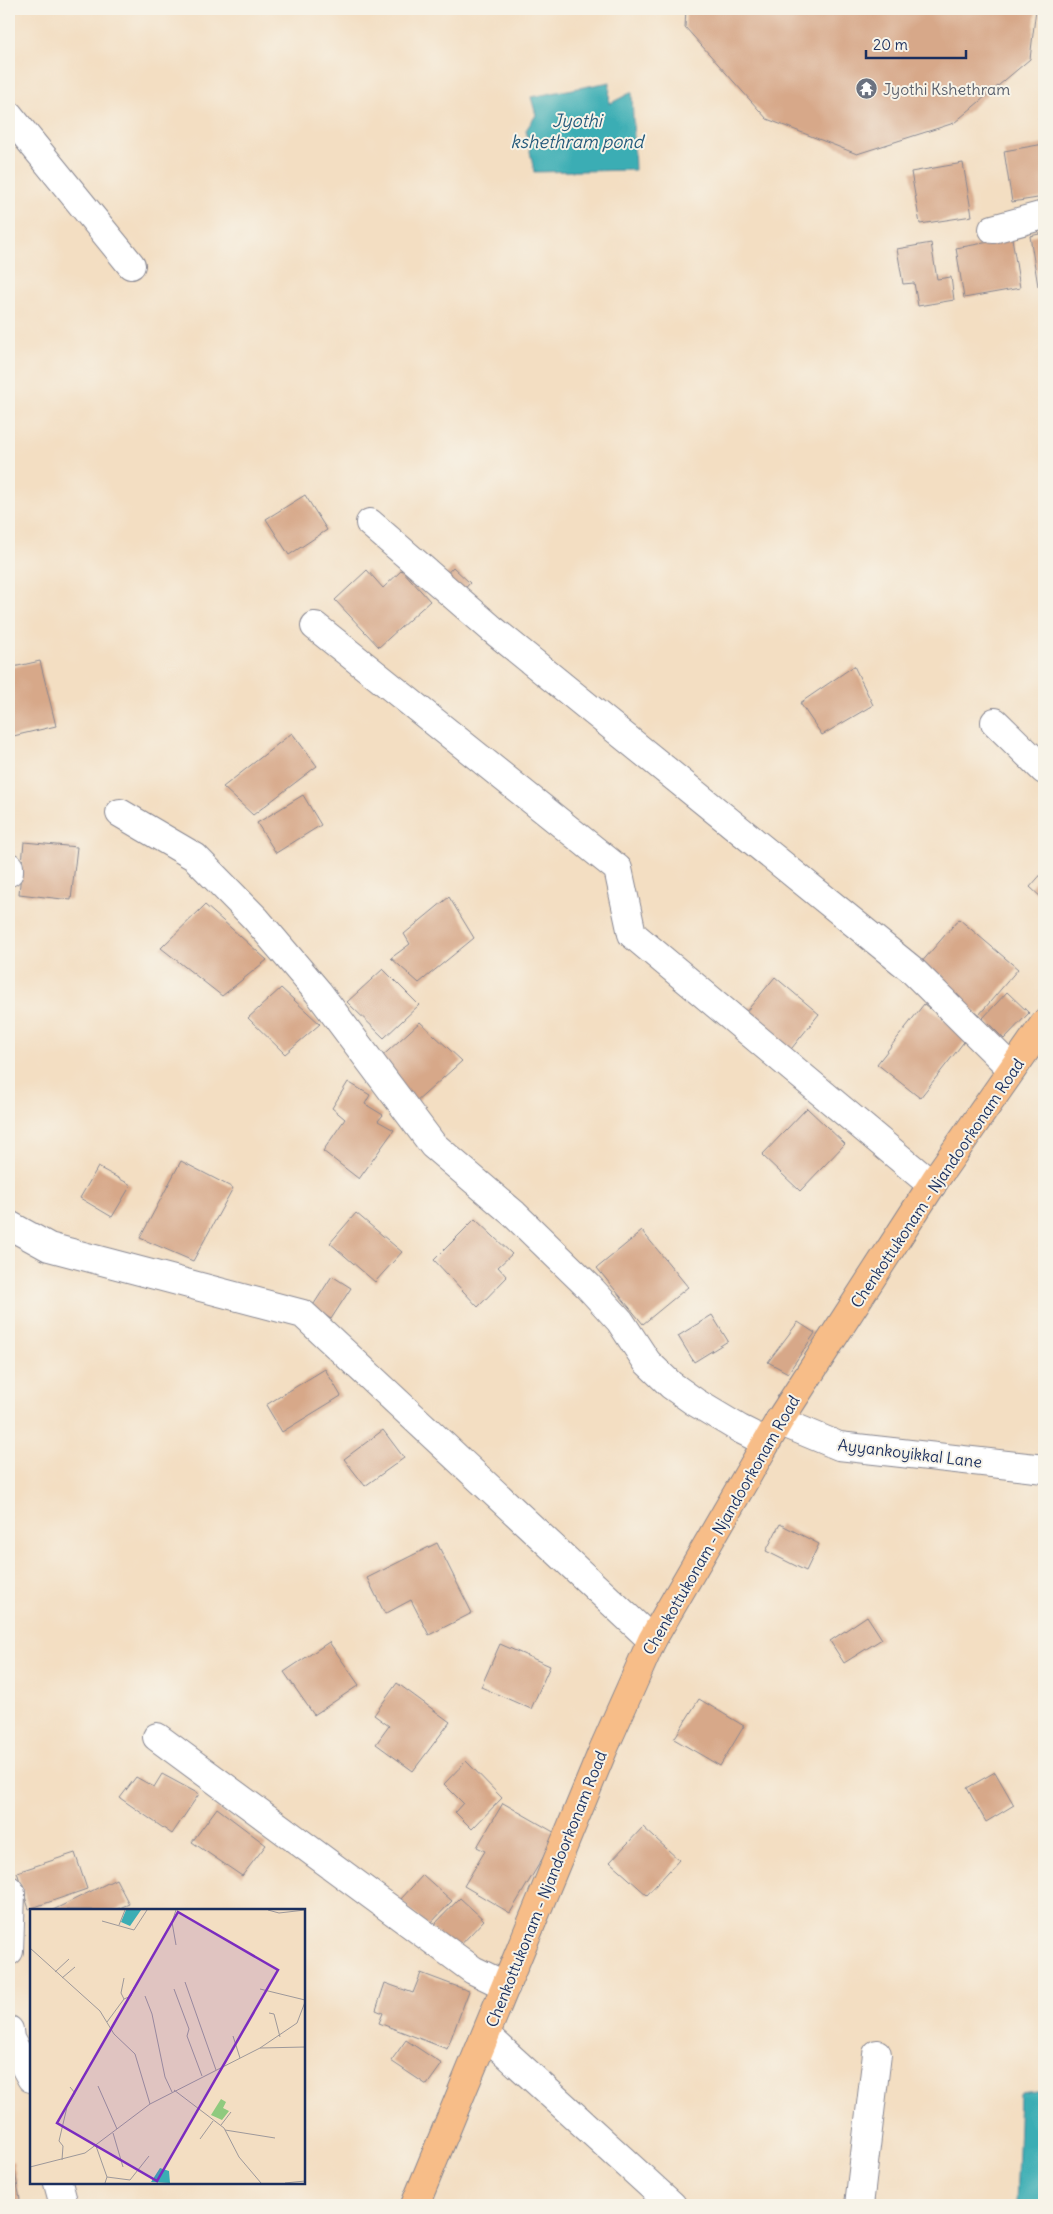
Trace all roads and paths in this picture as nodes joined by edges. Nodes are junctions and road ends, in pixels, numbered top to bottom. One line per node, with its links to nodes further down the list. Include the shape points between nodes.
1 (9, 115): 6 (street)
2 (1038, 118): 3 (path)
3 (1044, 118)
4 (1044, 215): 5 (street)
5 (994, 229)
6 (131, 265)
7 (370, 523): 15 (street, via 492,628 911,970)
8 (315, 626): 16 (street, via 618,869 632,934)
9 (995, 722): 10 (street)
10 (1044, 770)
11 (120, 813): 18 (street, Ayyankoyikkal Lane, via 195,857 256,919 318,992 433,1145 514,1214 588,1286 620,1321 647,1362 671,1385 740,1429)
12 (9, 867): 13 (street)
13 (9, 872)
14 (1044, 1024): 15 (main road, Chenkottukonam - Njandoorkonam Road)
15 (1012, 1069): 16 (main road, Chenkottukonam - Njandoorkonam Road)
16 (932, 1185): 18 (main road, Chenkottukonam - Njandoorkonam Road)
17 (9, 1226): 20 (street, via 49,1247 302,1314)
18 (772, 1432): 19 (street, Ayyankoyikkal Lane, via 839,1446); 20 (main road, Chenkottukonam - Njandoorkonam Road)
19 (1044, 1469)
20 (652, 1640): 24 (main road, Chenkottukonam - Njandoorkonam Road)
21 (157, 1737): 24 (street, via 473,1970)
22 (9, 1890): 23 (street)
23 (9, 1951)
24 (506, 1986): 26 (main road, Chenkottukonam - Njandoorkonam Road)
25 (9, 2030): 28 (street, via 10,2039)
26 (486, 2035): 31 (main road, Chenkottukonam - Njandoorkonam Road); 32 (street)
27 (876, 2054): 33 (street)
28 (30, 2076)
29 (58, 2184): 30 (street)
30 (64, 2205)
31 (416, 2205)
32 (672, 2205)
33 (859, 2205)

